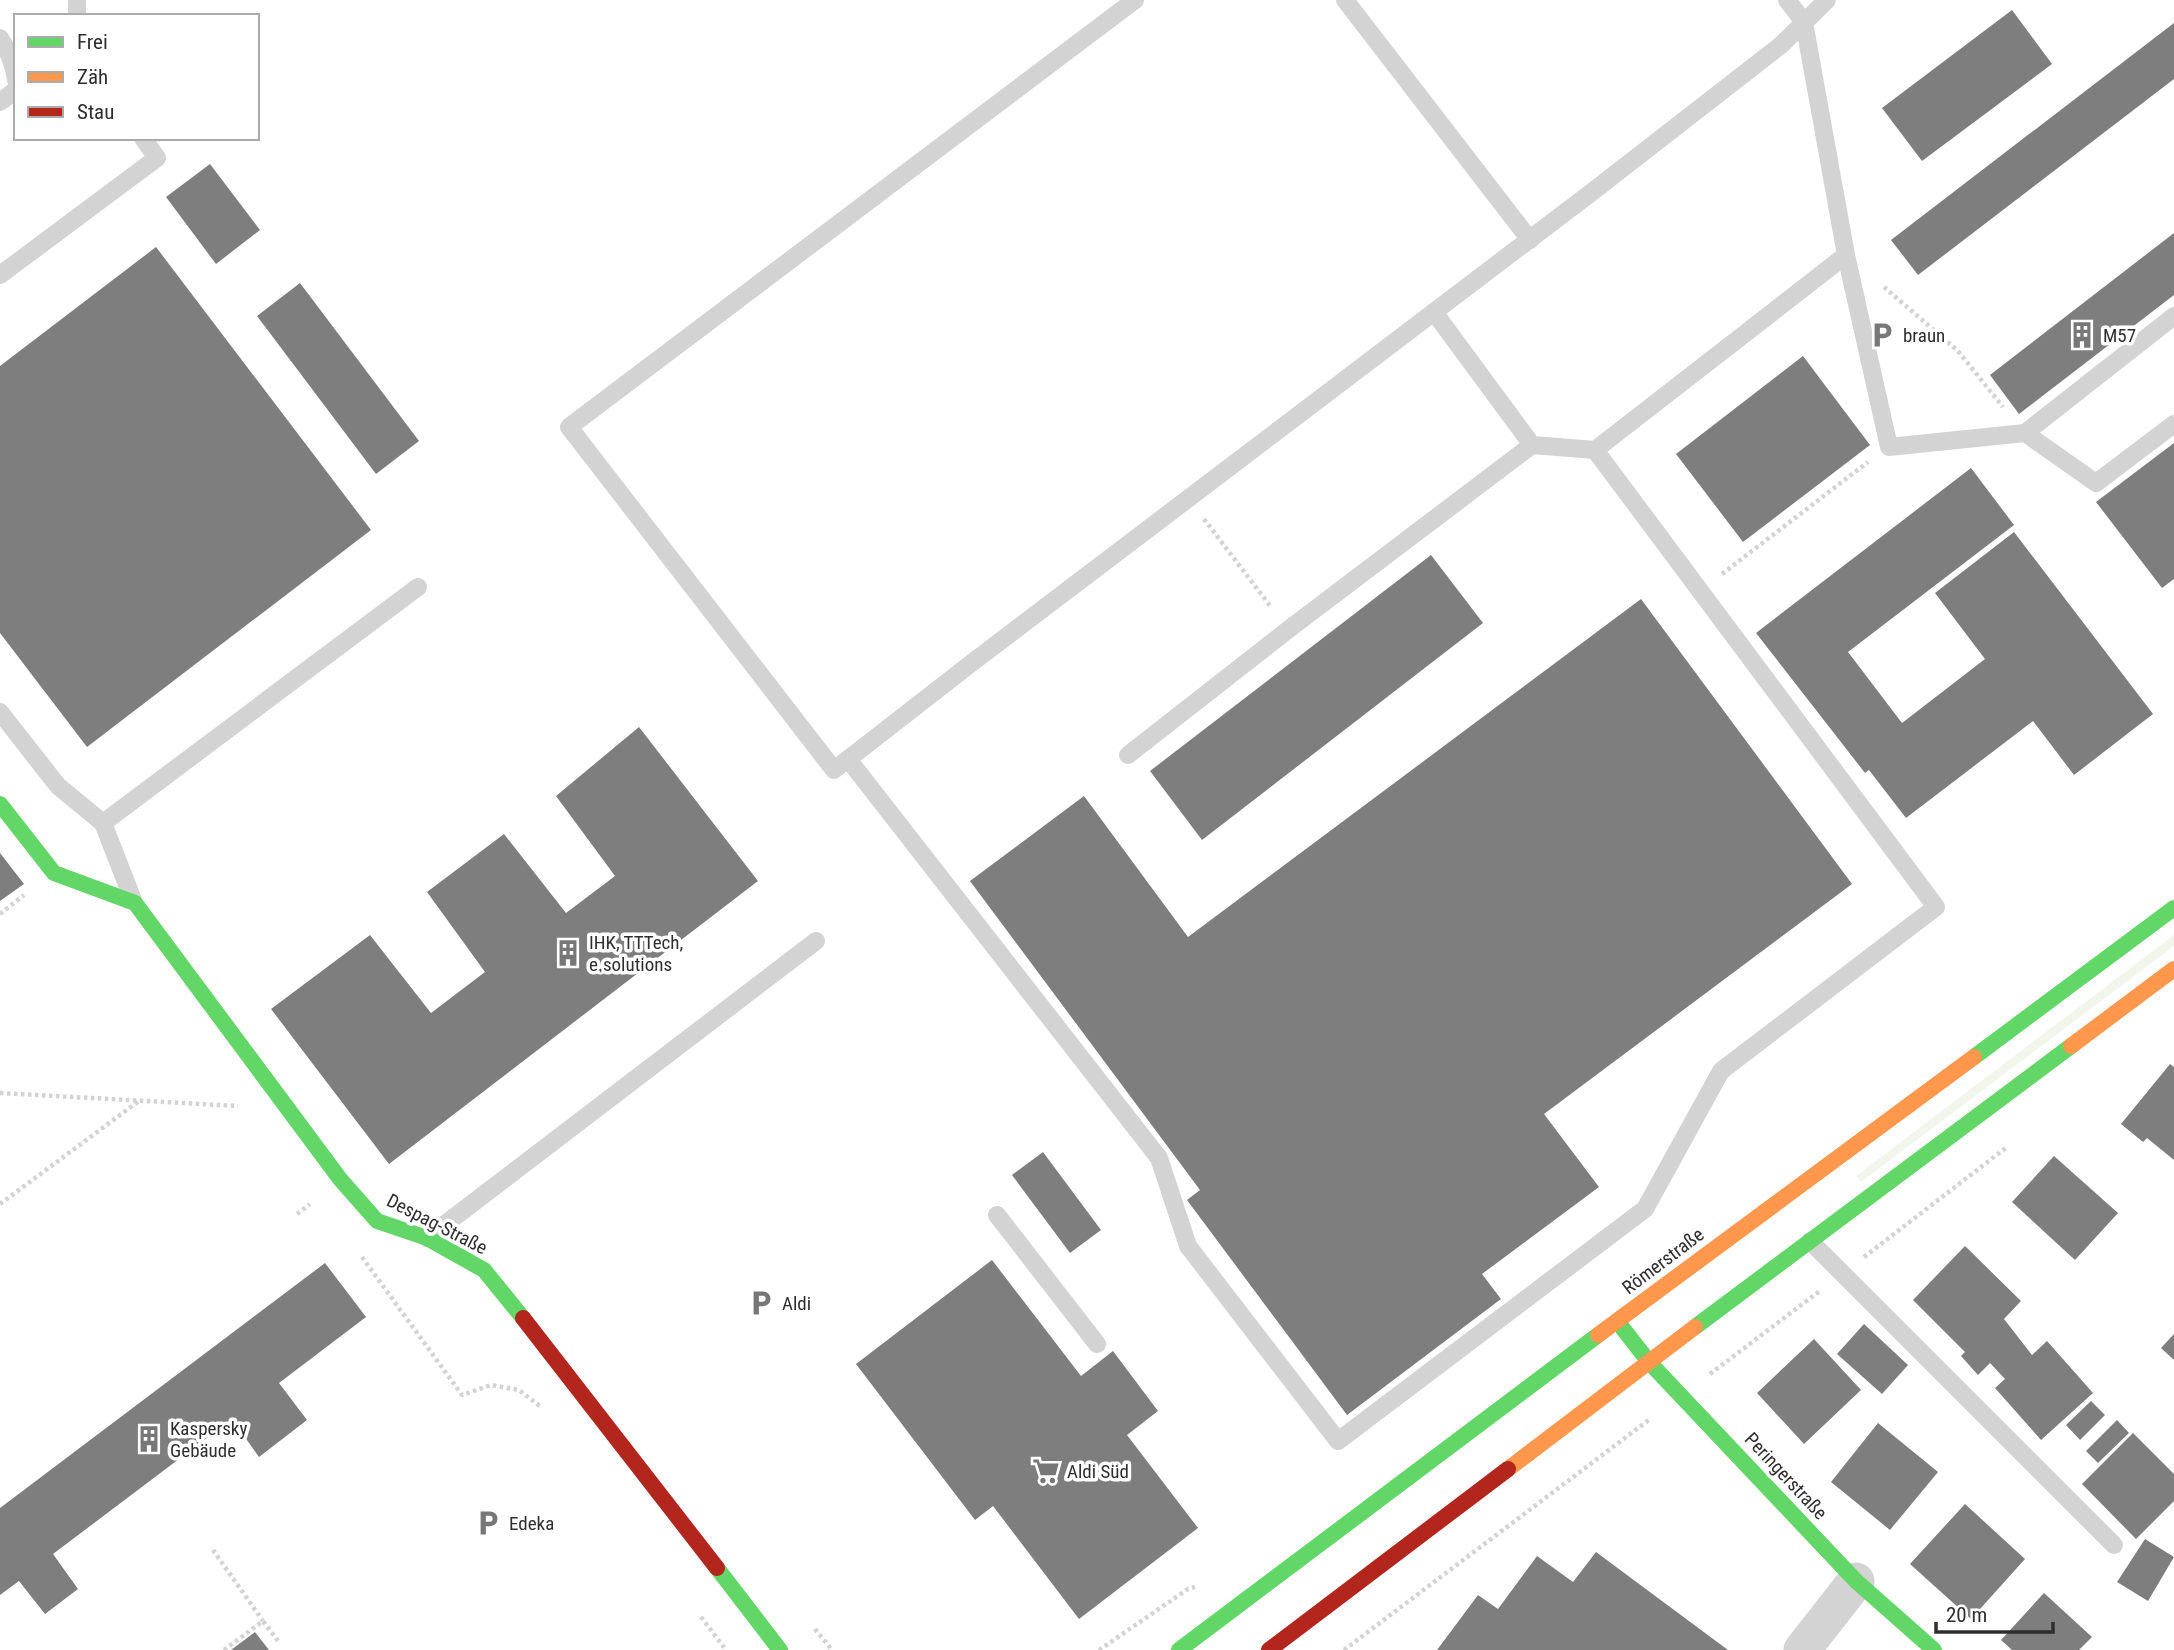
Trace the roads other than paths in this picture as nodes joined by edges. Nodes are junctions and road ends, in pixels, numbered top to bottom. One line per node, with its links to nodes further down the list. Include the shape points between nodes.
1 (1135, 0): 21 (lane, via 569,427 834,770)
2 (1345, 0): 9 (lane)
3 (1787, 0): 5 (lane)
4 (1827, 0): 5 (lane)
5 (1804, 22): 9 (lane, via 1781,45); 10 (lane)
6 (0, 38): 7 (lane)
7 (14, 68)
8 (144, 140): 11 (lane, via 157,158)
9 (1530, 240): 12 (lane)
10 (1846, 254): 15 (lane, via 1889,447); 17 (lane)
11 (0, 275)
12 (1434, 312): 16 (lane); 21 (lane)
13 (2174, 316): 15 (lane)
14 (2174, 424): 15 (lane, via 2096,483)
15 (2025, 433)
16 (1532, 445): 17 (lane); 20 (lane)
17 (1595, 450): 21 (lane, via 1936,907 1721,1071 1644,1209 1338,1441 1188,1246 1159,1158)
18 (418, 587): 23 (lane)
19 (0, 712): 23 (lane, via 58,786)
20 (1128, 755)
21 (848, 759)
22 (0, 804): 24 (main road, via 54,873)
23 (103, 823): 24 (lane)
24 (135, 903): 29 (main road, Despag-Straße, via 340,1179 377,1220)
25 (2174, 908): 31 (main road, Römerstraße)
26 (816, 941): 29 (lane)
27 (2174, 969): 30 (main road)
28 (997, 1215): 32 (lane)
29 (427, 1238): 36 (main road, Despag-Straße, via 484,1270)
30 (1810, 1241): 33 (main road); 34 (lane)
31 (1617, 1321): 33 (main road, Peringerstraße); 37 (main road, Römerstraße)
32 (1097, 1344)
33 (1649, 1362): 35 (main road, Peringerstraße); 38 (main road)
34 (2113, 1545)
35 (1856, 1581): 39 (street); 40 (main road, Peringerstraße)
36 (779, 1650)
37 (1180, 1650)
38 (1269, 1650)
39 (1802, 1650)
40 (1934, 1650)

